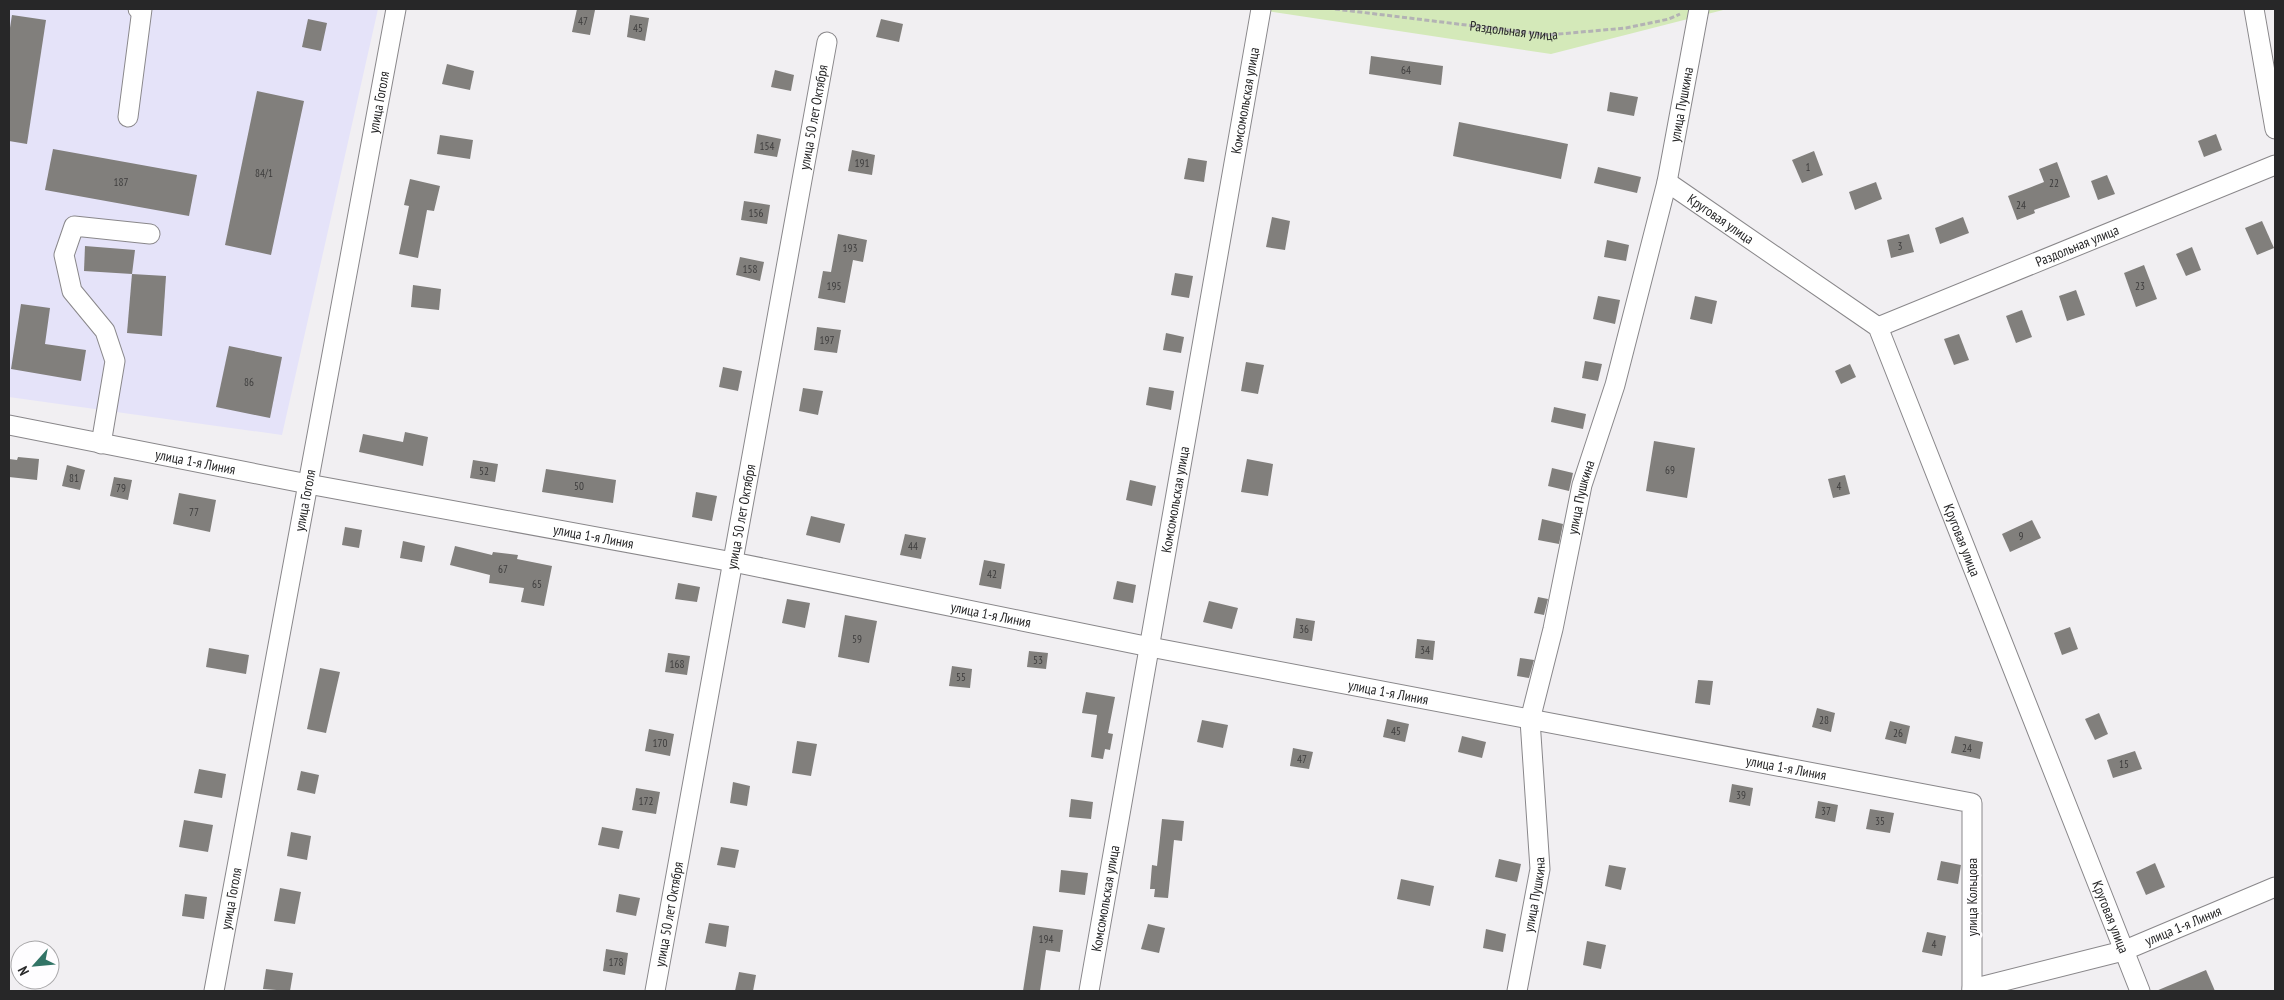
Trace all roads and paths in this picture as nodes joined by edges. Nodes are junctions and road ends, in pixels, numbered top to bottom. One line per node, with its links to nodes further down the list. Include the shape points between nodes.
1 (138, 9): 8 (street, via 142,9)
2 (396, 9): 16 (street, улица Гоголя)
3 (1261, 9): 18 (street, Комсомольская улица)
4 (1335, 9): 6 (path, Раздольная улица, via 1548,35 1626,28 1669,19)
5 (2254, 9): 9 (street)
6 (1691, 10): 11 (street, улица Пушкина)
7 (826, 42): 17 (street, улица 50 лет Октября)
8 (128, 117)
9 (2275, 129)
10 (2275, 165): 13 (street, Раздольная улица)
11 (1667, 182): 13 (street, Круговая улица); 19 (street, улица Пушкина, via 1615,385 1582,485 1553,629)
12 (150, 234): 15 (street, via 74,226 64,255 72,291 105,331 115,361)
13 (1878, 327): 22 (street, Круговая улица)
14 (9, 425): 15 (street, улица 1-я Линия)
15 (101, 444): 16 (street, улица 1-я Линия)
16 (308, 484): 17 (street, улица 1-я Линия); 24 (street, улица Гоголя)
17 (733, 562): 18 (street, улица 1-я Линия); 25 (street, улица 50 лет Октября)
18 (1150, 647): 19 (street, улица 1-я Линия); 26 (street, Комсомольская улица)
19 (1530, 720): 20 (street, улица 1-я Линия); 27 (street, улица Пушкина, via 1540,868)
20 (1972, 803): 23 (street, улица Кольцова)
21 (2275, 887): 22 (street, улица 1-я Линия)
22 (2123, 951): 23 (street, улица 1-я Линия); 28 (street, Круговая улица)
23 (1972, 990)
24 (214, 991)
25 (655, 991)
26 (1089, 991)
27 (1517, 991)
28 (2140, 991)

